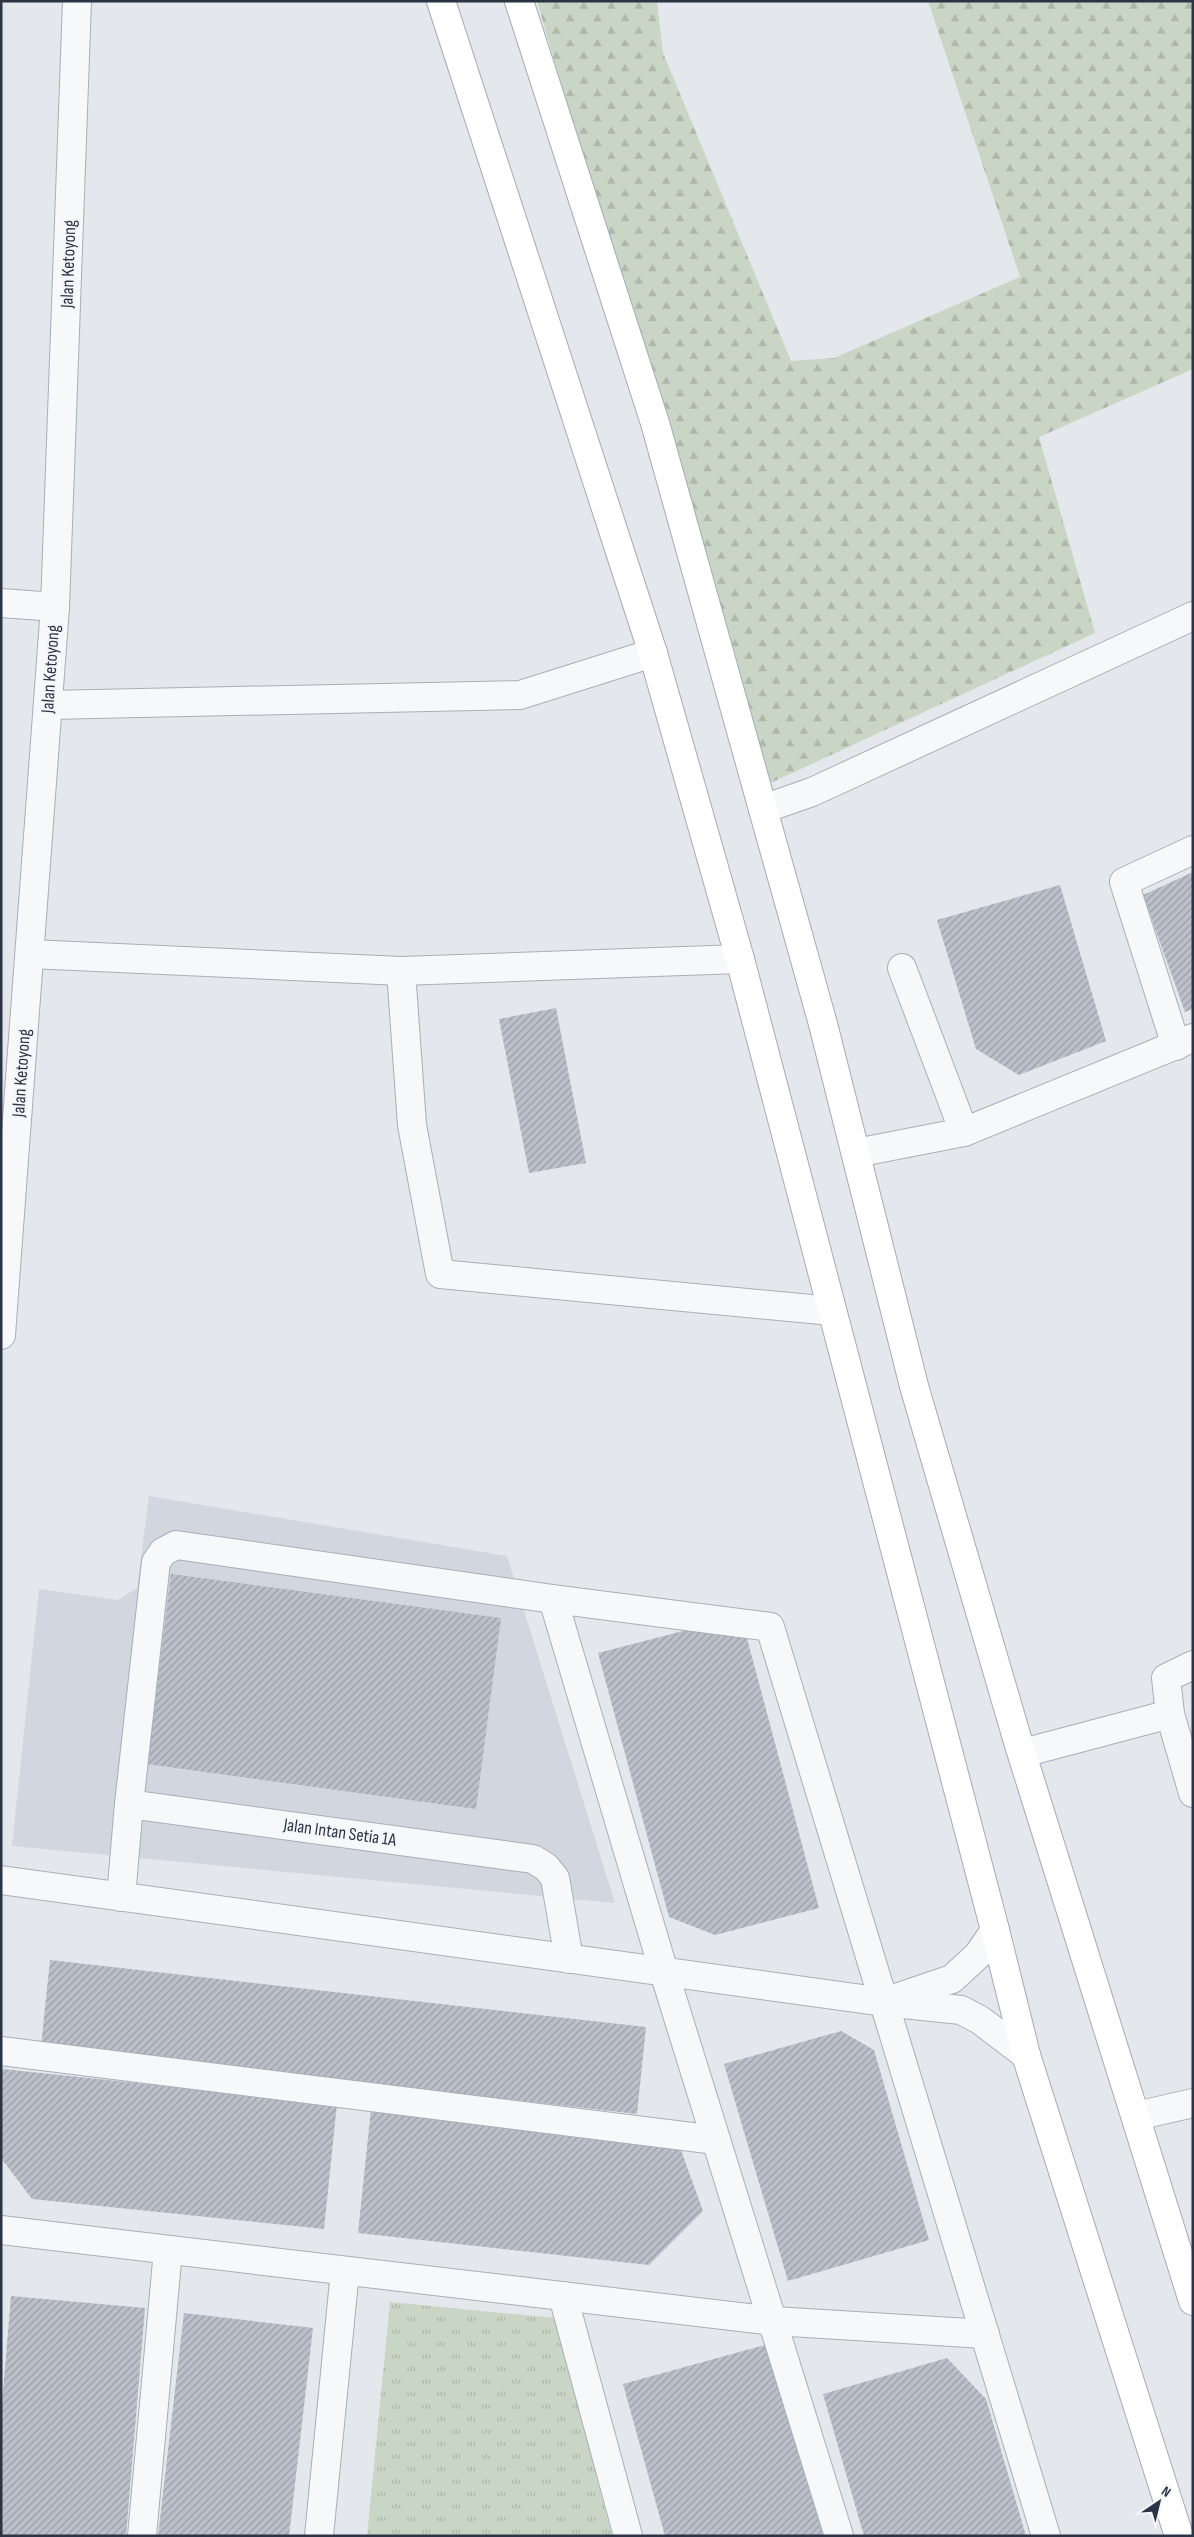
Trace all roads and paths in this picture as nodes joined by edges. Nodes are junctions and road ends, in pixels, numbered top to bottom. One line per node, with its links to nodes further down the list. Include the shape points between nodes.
1 (77, 1): 5 (street, Jalan Ketoyong)
2 (441, 1): 7 (main road)
3 (528, 8): 9 (main road, via 565,149 655,423)
4 (1, 603): 5 (street)
5 (55, 607): 8 (street, Jalan Ketoyong)
6 (1193, 616): 9 (street, via 812,792)
7 (653, 653): 8 (street, via 520,695); 12 (main road)
8 (48, 704): 11 (street, Jalan Ketoyong)
9 (763, 809): 18 (main road)
10 (1193, 850): 15 (street, via 1124,882)
11 (30, 954): 14 (street); 16 (street, Jalan Ketoyong)
12 (740, 959): 14 (street); 19 (main road)
13 (902, 968): 17 (street)
14 (400, 971): 19 (street, via 412,1125 440,1274)
15 (1185, 1042): 17 (street)
16 (10, 1113): 20 (street, Jalan Ketoyong)
17 (964, 1132): 18 (street)
18 (856, 1154): 24 (main road, via 914,1386)
19 (832, 1311): 29 (main road)
20 (1, 1335)
21 (553, 1599): 26 (street, via 176,1545 163,1552 156,1562); 31 (street); 32 (street, via 770,1627)
22 (1193, 1665): 23 (street, via 1166,1678)
23 (1170, 1714): 24 (street); 25 (street)
24 (1023, 1753): 36 (main road)
25 (1193, 1793)
26 (129, 1804): 28 (street); 30 (street, Jalan Intan Setia 1A, via 533,1859 555,1878)
27 (1, 1880): 28 (street)
28 (121, 1896): 30 (street)
29 (996, 1930): 32 (street, via 978,1955 952,1980); 34 (main road)
30 (569, 1959): 31 (street)
31 (664, 1972): 32 (street); 37 (street)
32 (884, 2002): 34 (street, via 960,2010 980,2020); 44 (street)
33 (1, 2051): 37 (street)
34 (1026, 2055): 50 (main road)
35 (1193, 2103): 36 (street)
36 (1136, 2116): 42 (main road)
37 (716, 2140): 43 (street)
38 (1, 2230): 39 (street)
39 (168, 2250): 40 (street); 45 (street)
40 (344, 2271): 41 (street); 46 (street)
41 (563, 2296): 43 (street); 47 (street)
42 (1193, 2301)
43 (774, 2321): 44 (street); 48 (street)
44 (985, 2334): 49 (street)
45 (142, 2536)
46 (319, 2536)
47 (628, 2536)
48 (839, 2536)
49 (1046, 2536)
50 (1179, 2536)

